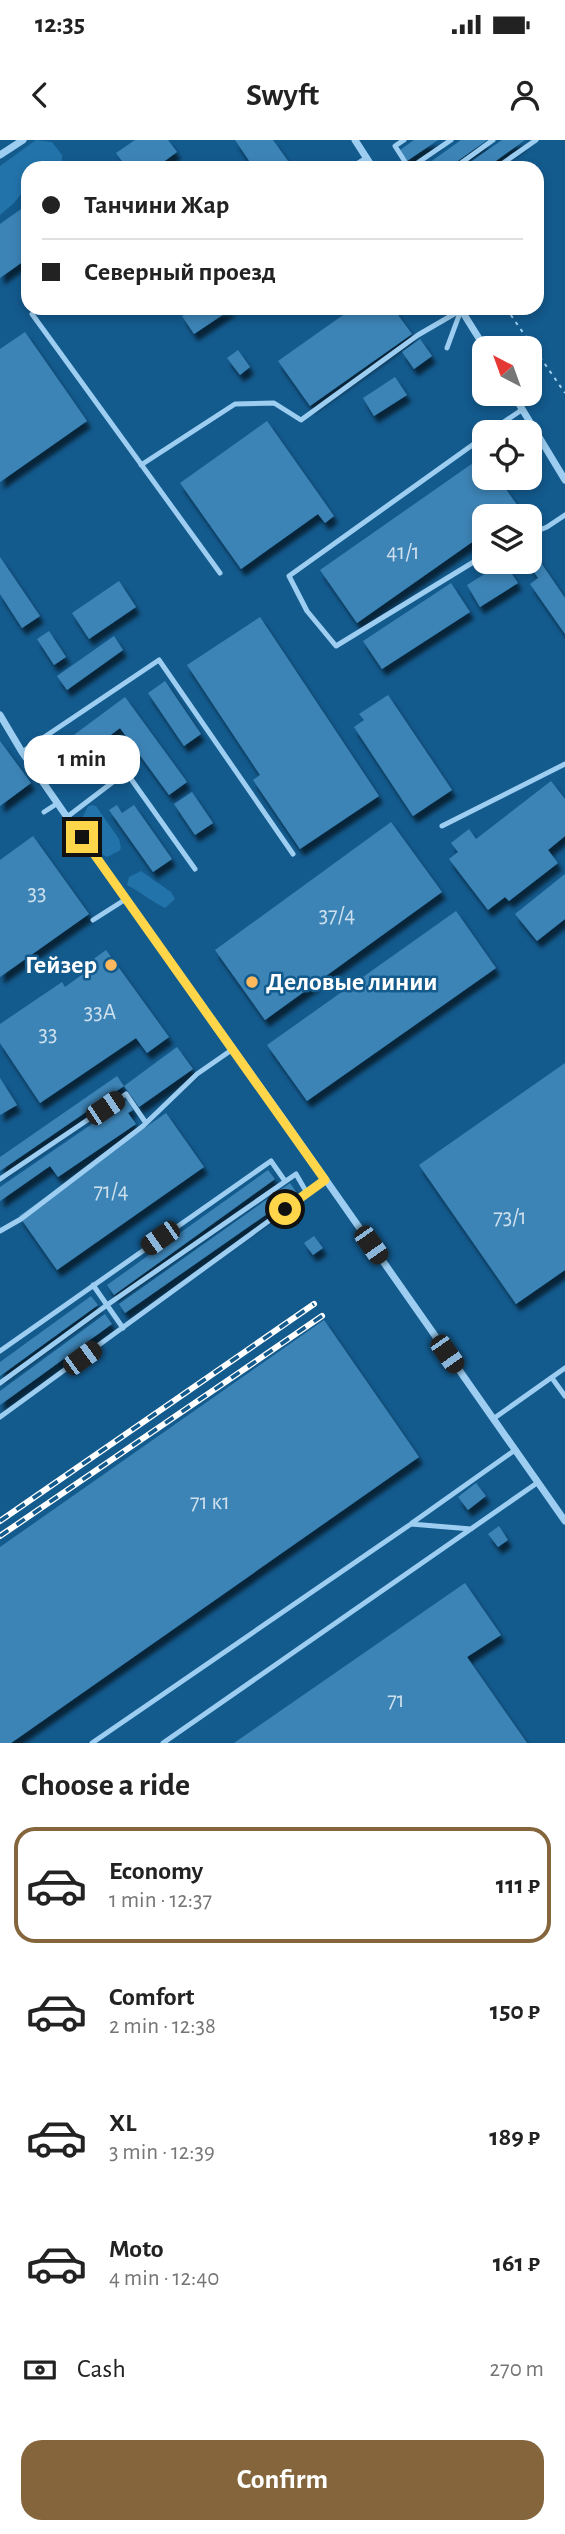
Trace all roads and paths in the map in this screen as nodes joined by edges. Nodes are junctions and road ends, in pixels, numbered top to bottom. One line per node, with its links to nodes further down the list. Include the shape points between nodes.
1 (23, 140): 7 (street)
2 (404, 140): 11 (lane, via 395,146)
3 (451, 140): 12 (lane)
4 (493, 140): 13 (lane)
5 (536, 140): 14 (lane)
6 (360, 142): 8 (street)
7 (0, 155)
8 (366, 158): 9 (lane); 10 (street)
9 (361, 161)
10 (368, 161)
11 (405, 161)
12 (420, 161)
13 (464, 161)
14 (506, 161)
15 (33, 315): 27 (lane)
16 (451, 315): 27 (lane, via 301,420 274,403 235,404)
17 (459, 315): 21 (lane)
18 (465, 315): 20 (street)
19 (511, 315): 22 (path)
20 (478, 336)
21 (447, 348)
22 (565, 393)
23 (521, 406): 24 (street)
24 (523, 409): 25 (lane); 28 (street)
25 (507, 420)
26 (472, 445): 31 (lane, via 289,576 307,611 336,646)
27 (141, 465): 32 (lane)
28 (565, 480)
29 (565, 515): 30 (lane)
30 (542, 529)
31 (472, 563)
32 (220, 573)
33 (0, 715): 34 (street)
34 (22, 752): 36 (street); 40 (lane, via 159,660)
35 (565, 764): 39 (lane)
36 (58, 803): 37 (lane); 38 (street)
37 (44, 812)
38 (67, 817): 41 (lane, via 126,772); 42 (street)
39 (442, 826)
40 (293, 854)
41 (195, 869)
42 (126, 899): 43 (lane); 44 (street)
43 (93, 920)
44 (233, 1049): 45 (lane, via 197,1074); 47 (street)
45 (146, 1123): 46 (lane, via 126,1094); 50 (lane)
46 (0, 1179)
47 (325, 1180): 49 (lane); 60 (street)
48 (285, 1181): 49 (lane, via 296,1174); 51 (lane, via 271,1161); 52 (lane)
49 (307, 1193): 53 (lane)
50 (0, 1231)
51 (93, 1285): 52 (lane); 54 (lane)
52 (107, 1305): 53 (lane); 57 (lane)
53 (123, 1328): 59 (lane)
54 (0, 1351)
55 (565, 1368): 56 (lane)
56 (552, 1378): 58 (lane); 60 (lane)
57 (0, 1383)
58 (565, 1396)
59 (0, 1417)
60 (493, 1419): 61 (street)
61 (515, 1450): 62 (street); 64 (lane)
62 (537, 1483): 63 (street); 65 (lane)
63 (565, 1521)
64 (411, 1524): 65 (lane); 66 (lane)
65 (471, 1529): 67 (lane)
66 (92, 1743)
67 (163, 1743)

